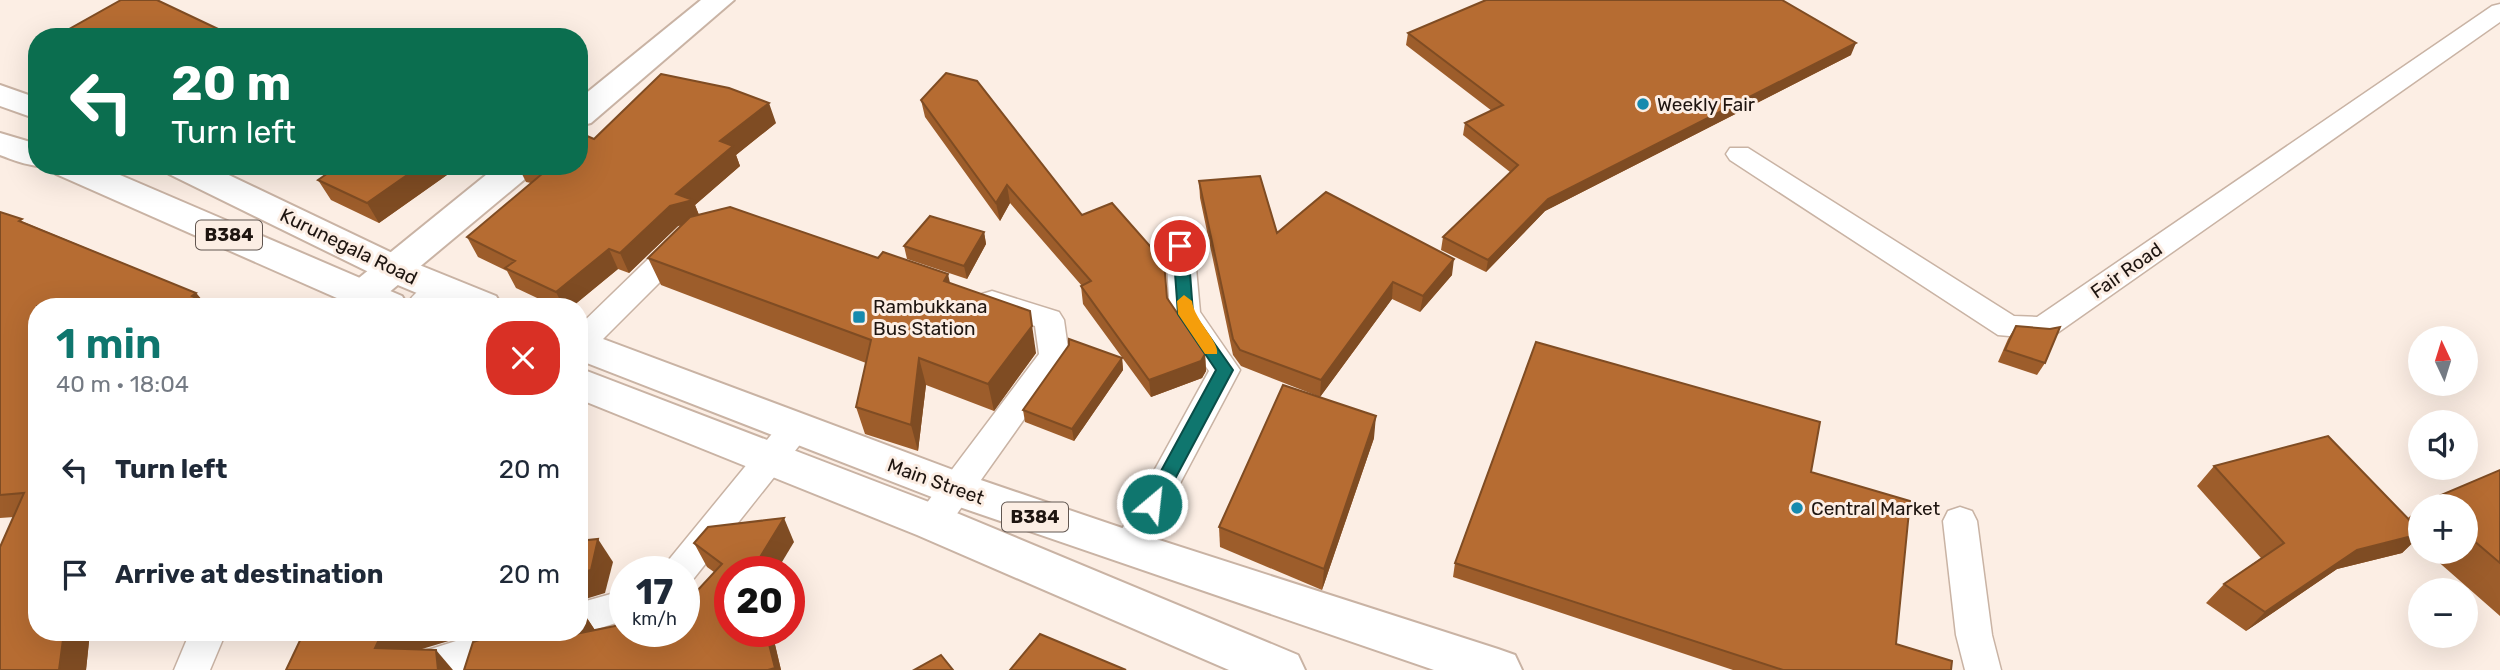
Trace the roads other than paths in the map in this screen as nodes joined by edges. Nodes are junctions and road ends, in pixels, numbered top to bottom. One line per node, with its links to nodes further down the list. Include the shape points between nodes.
1 (719, 0): 5 (main road)
2 (2500, 11): 8 (lane, Fair Road, via 2043,328 2008,327)
3 (0, 95): 4 (main road)
4 (28, 106)
5 (588, 109)
6 (0, 144): 7 (main road)
7 (28, 153)
8 (1739, 154)
9 (89, 175): 16 (main road, Kurunegala Road / B384)
10 (200, 175): 14 (main road, Kurunegala Road / B384)
11 (508, 175): 14 (main road)
12 (715, 229): 19 (lane, via 690,235)
13 (1180, 246): 25 (lane, via 1185,314 1225,370)
14 (394, 269): 17 (main road); 18 (main road, Kurunegala Road / B384)
15 (971, 294): 23 (lane, via 1049,320 1054,356)
16 (370, 298)
17 (376, 298)
18 (430, 298)
19 (588, 335)
20 (588, 348): 22 (main road, Main Street / B384)
21 (588, 386): 22 (main road, Main Street / B384)
22 (783, 443): 23 (main road, Main Street / B384); 26 (lane)
23 (944, 506): 25 (main road, Main Street / B384); 33 (main road, Main Street / B384)
24 (1960, 521): 35 (lane, via 1974,635)
25 (1128, 549): 34 (main road, Main Street / B384)
26 (692, 556)
27 (609, 611): 28 (lane)
28 (588, 616)
29 (204, 641): 31 (lane)
30 (505, 641): 32 (lane)
31 (192, 670)
32 (416, 670)
33 (1281, 670)
34 (1498, 670)
35 (1983, 670)

